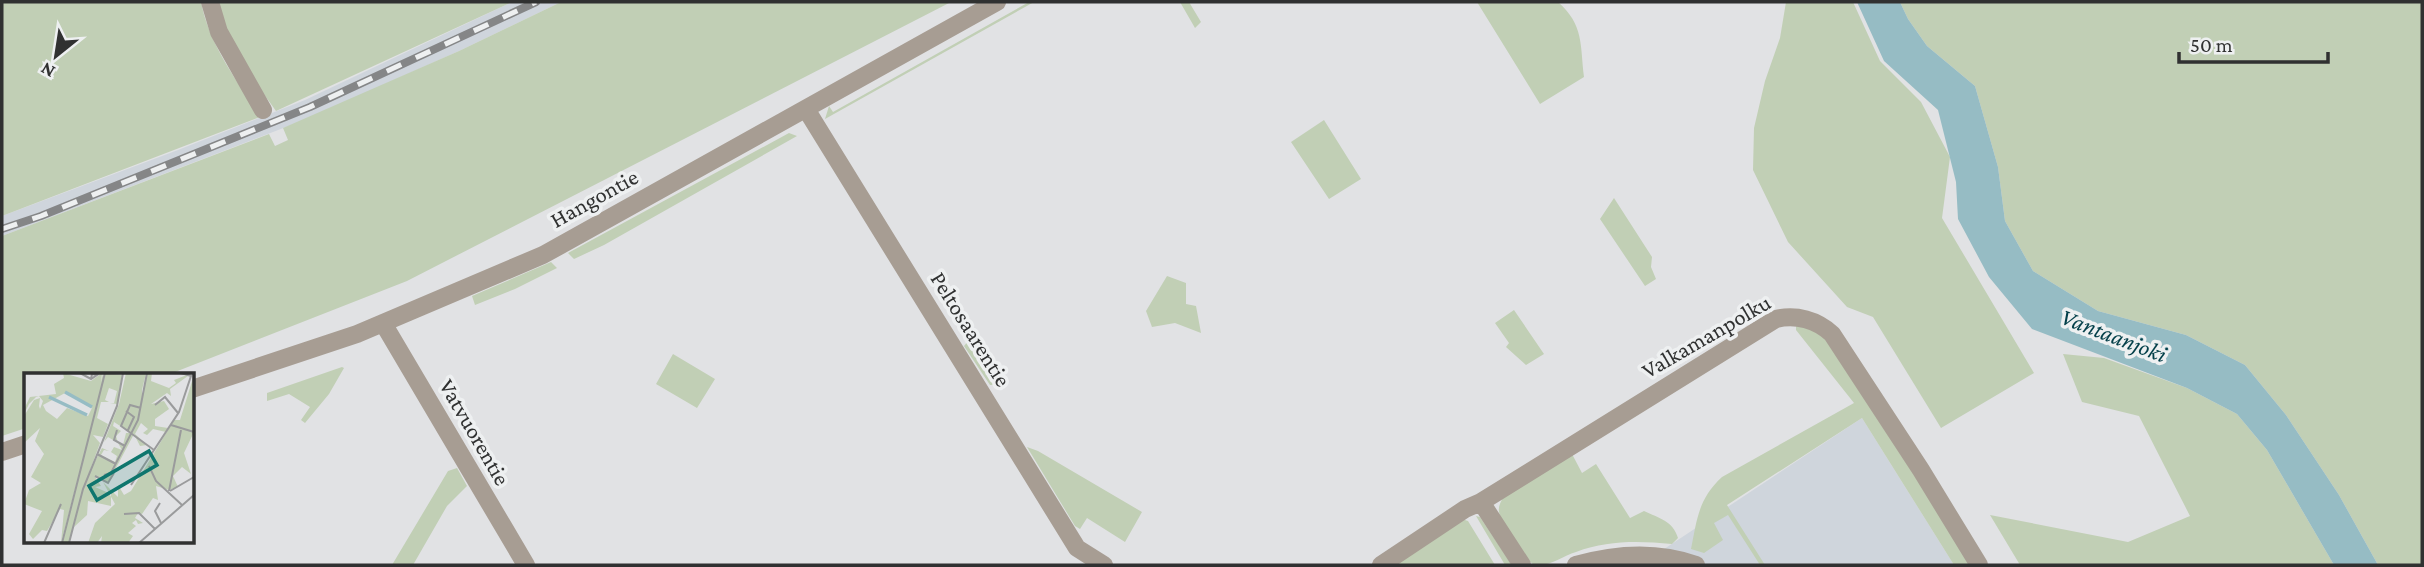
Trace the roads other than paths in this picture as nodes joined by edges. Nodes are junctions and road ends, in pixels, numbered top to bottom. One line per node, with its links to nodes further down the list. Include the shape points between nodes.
1 (210, 2): 4 (street, via 219,32)
2 (997, 2): 3 (street, Hangontie)
3 (806, 109): 5 (street, Hangontie, via 543,255); 11 (street, Peltosaarentie, via 1077,548)
4 (263, 110)
5 (383, 323): 6 (street, Hangontie); 10 (street, Vatvuorentie)
6 (194, 388)
7 (24, 445): 8 (street)
8 (2, 452)
9 (1481, 502): 12 (street, Valkamanpolku); 13 (street); 16 (street, Valkamanpolku, via 1776,319 1788,316 1822,325 1832,334)
10 (526, 565)
11 (1104, 565)
12 (1381, 565)
13 (1522, 565)
14 (1576, 565): 15 (street, via 1630,555)
15 (1696, 565)
16 (1979, 565)

